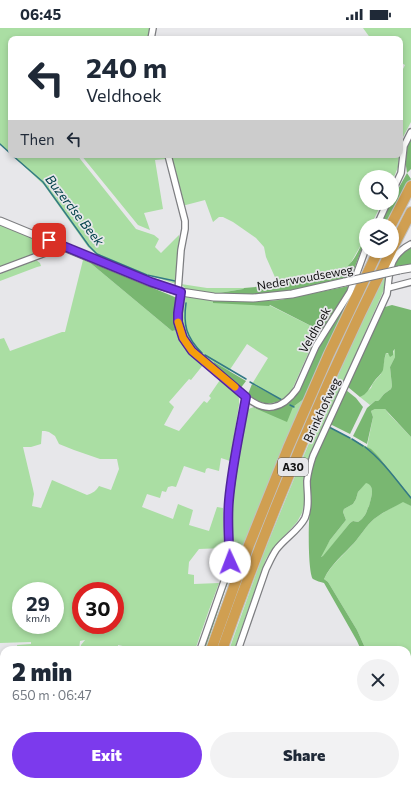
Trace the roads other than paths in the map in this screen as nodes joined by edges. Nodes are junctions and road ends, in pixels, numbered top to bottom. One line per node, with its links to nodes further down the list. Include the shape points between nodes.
1 (411, 132): 2 (street, via 404,146)
2 (403, 155)
3 (169, 158): 20 (street, via 185,222)
4 (403, 158): 5 (street)
5 (399, 177)
6 (411, 186): 8 (highway)
7 (411, 212): 10 (highway, A30)
8 (395, 218)
9 (0, 221): 12 (street, Nederwoudseweg)
10 (399, 236)
11 (411, 244): 19 (street, Brinkhofweg, via 401,250 394,259 390,268)
12 (61, 245): 17 (street); 20 (street, Nederwoudseweg, via 151,282)
13 (362, 258): 21 (street, Veldhoek, via 350,292 316,346 293,395 272,407 256,404)
14 (375, 258): 23 (highway, A30, via 288,448)
15 (388, 258): 24 (highway, A30, via 338,360 298,453)
16 (411, 268): 20 (street, Nederwoudseweg, bridge, via 292,294 253,298)
17 (0, 270)
18 (411, 282): 19 (street)
19 (388, 288): 25 (street, Brinkhofweg, via 313,456 308,470 308,507 305,518 271,559)
20 (180, 291): 21 (street, Veldhoek, via 178,322 183,338 192,351)
21 (246, 397): 22 (street, via 229,501 230,562)
22 (201, 646)
23 (212, 646)
24 (223, 646)
25 (239, 646)

